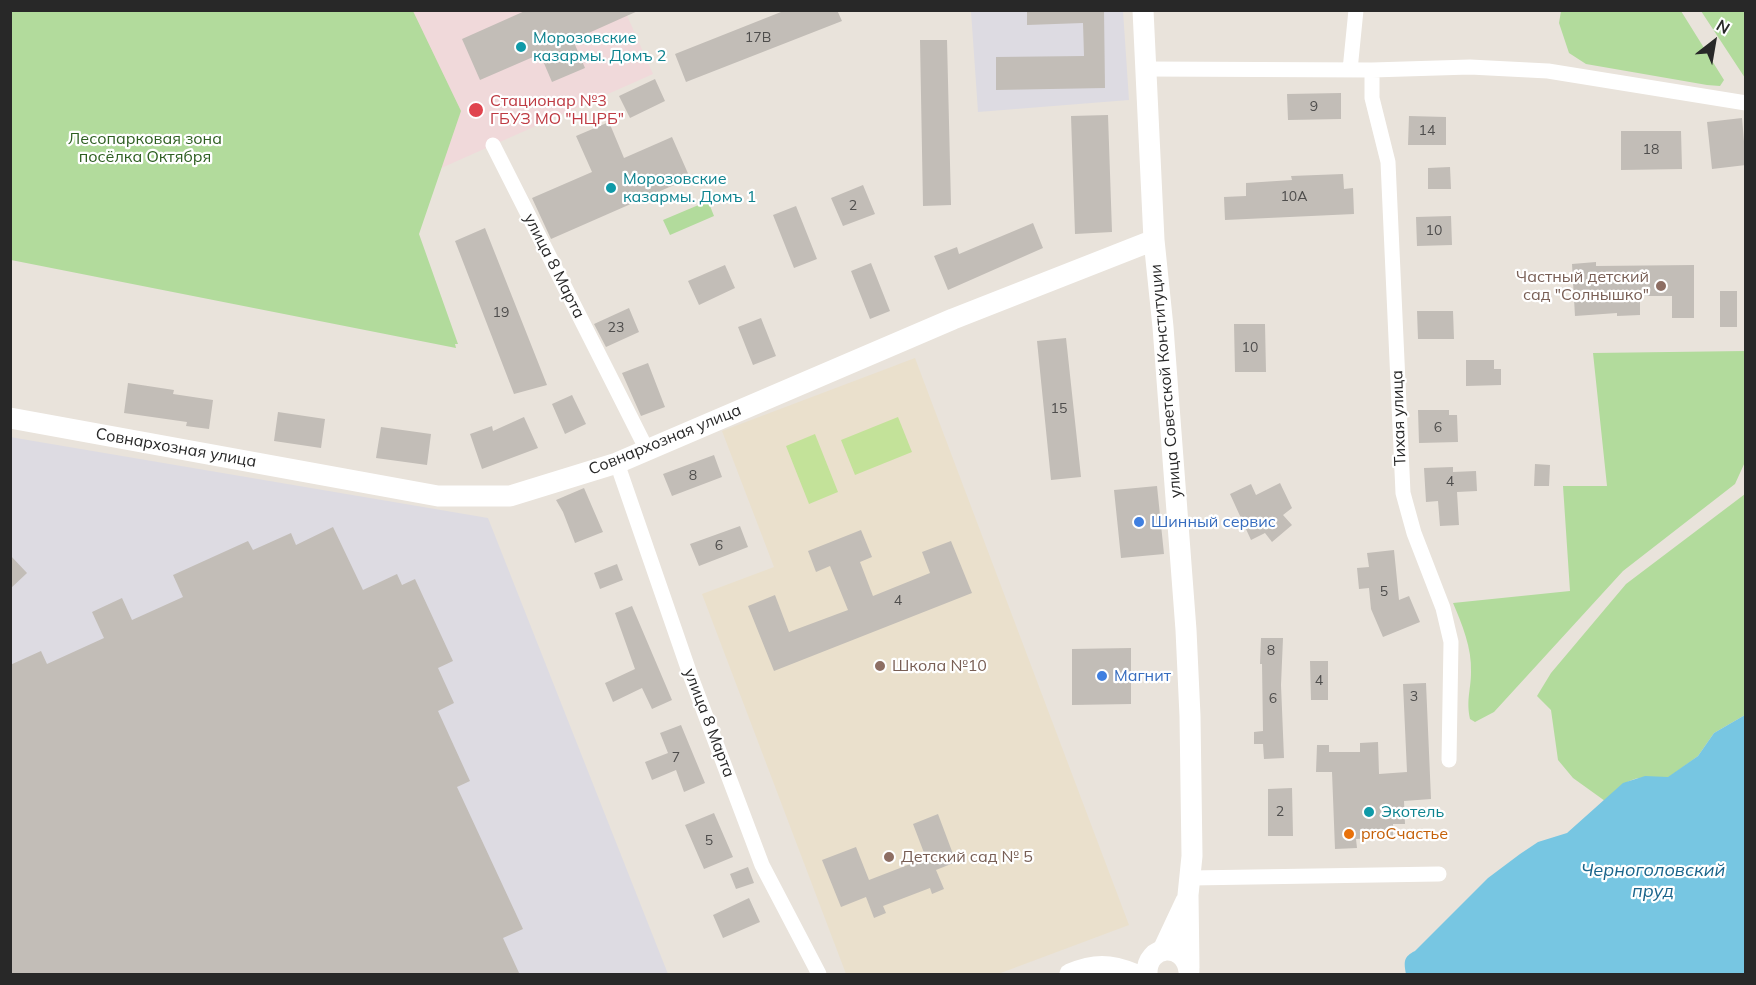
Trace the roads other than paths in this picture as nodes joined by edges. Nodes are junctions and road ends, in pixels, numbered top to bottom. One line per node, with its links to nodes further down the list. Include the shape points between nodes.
1 (1143, 10): 3 (street, улица Советской Конституции)
2 (1356, 10): 4 (street)
3 (1145, 69): 4 (street); 8 (street, улица Советской Конституции)
4 (1350, 70): 5 (street)
5 (1372, 70): 6 (street, via 1470,67 1548,71); 12 (street, Тихая улица, via 1372,98 1388,162 1403,493 1451,642)
6 (1746, 103)
7 (493, 145): 10 (street, улица 8 Марта)
8 (1154, 240): 10 (street, Совнархозная улица, via 953,318); 14 (street, улица Советской Конституции, via 1186,630)
9 (10, 418): 11 (street, Совнархозная улица, via 438,496 510,496)
10 (647, 450): 11 (street, Совнархозная улица)
11 (617, 463): 18 (street, улица 8 Марта, via 762,865)
12 (1449, 760)
13 (1439, 874): 14 (street)
14 (1190, 886): 15 (street); 16 (street, улица Советской Конституции)
15 (1161, 951): 16 (street, via 1183,956); 17 (street); 20 (street, via 1149,962)
16 (1189, 971)
17 (1126, 972): 19 (street, via 1103,966 1087,967)
18 (819, 975)
19 (1070, 975)
20 (1147, 975)

